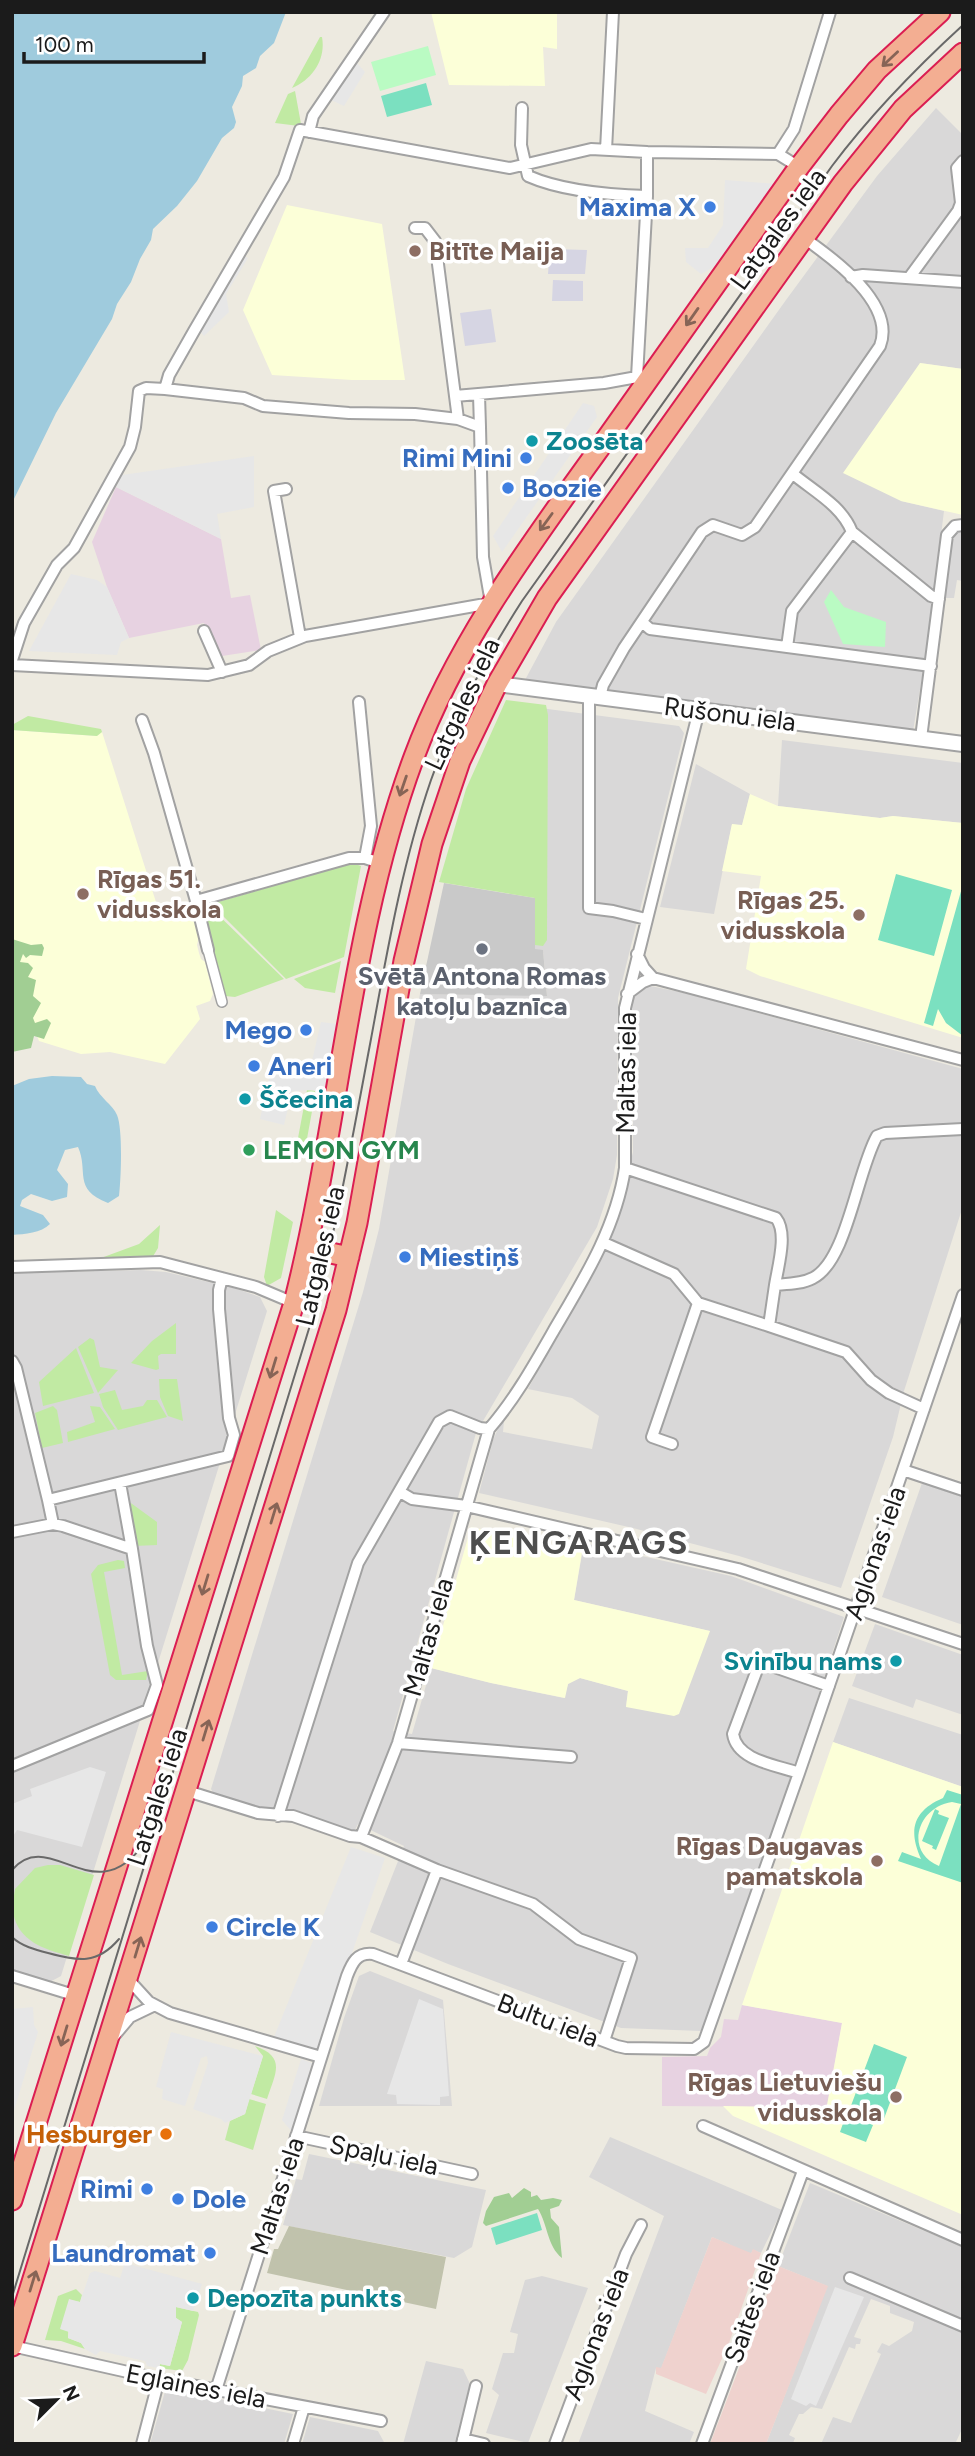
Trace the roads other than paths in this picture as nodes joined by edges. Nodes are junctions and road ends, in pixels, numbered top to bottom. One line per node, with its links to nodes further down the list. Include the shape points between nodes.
1 (384, 12): 7 (street, via 313,116)
2 (613, 12): 8 (street)
3 (830, 12): 10 (street, via 794,129)
4 (940, 12): 13 (highway, Latgales iela, one-way to 13, via 877,70)
5 (963, 53): 16 (highway, Latgales iela, via 883,132)
6 (522, 108): 12 (street)
7 (309, 132): 12 (street, via 510,168); 21 (street, via 300,130 284,177 169,375)
8 (606, 150): 9 (street); 12 (street, via 591,149)
9 (647, 152): 10 (street); 14 (street)
10 (778, 154): 13 (street)
11 (963, 161): 18 (street, via 957,168 958,211)
12 (525, 164): 14 (street, via 528,176 545,183)
13 (799, 167): 20 (highway, Latgales iela, one-way to 20)
14 (647, 196): 20 (street)
15 (415, 228): 23 (street, via 425,228 435,241)
16 (804, 238): 17 (street); 39 (highway, Latgales iela, via 547,598)
17 (852, 277): 18 (street); 26 (street, via 873,301 883,339)
18 (908, 278): 19 (street)
19 (963, 282)
20 (641, 380): 22 (street); 31 (highway, Latgales iela, one-way to 31)
21 (165, 390): 24 (street, via 244,398 263,405); 36 (street, via 139,391 130,447 74,548 57,565 24,623)
22 (479, 395): 23 (street); 25 (street)
23 (455, 396): 24 (street)
24 (458, 419): 25 (street)
25 (480, 427): 31 (street, via 483,556)
26 (793, 474): 29 (street, via 838,508); 32 (street, via 755,527 742,535 713,525 702,532)
27 (286, 489): 34 (street, via 274,491)
28 (963, 525): 30 (street, via 947,535)
29 (852, 532): 30 (street); 35 (street, via 792,611)
30 (939, 599): 37 (street)
31 (491, 603): 34 (street); 46 (highway, Latgales iela, one-way to 46, via 415,752)
32 (642, 622): 35 (street, via 650,629); 40 (street)
33 (204, 631): 38 (street)
34 (300, 637): 38 (street, via 249,665)
35 (787, 647): 37 (street)
36 (12, 663): 38 (street, via 208,675)
37 (930, 666): 44 (street)
38 (222, 672)
39 (497, 684): 40 (street, Rušonu iela); 59 (highway, Latgales iela, via 460,761 432,844 404,961)
40 (595, 697): 42 (street, Rušonu iela); 48 (street, via 589,908)
41 (359, 702): 46 (street)
42 (699, 710): 44 (street, Rušonu iela); 48 (street, Maltas iela)
43 (142, 720): 47 (street)
44 (921, 738): 45 (street, Rušonu iela)
45 (963, 744)
46 (372, 860): 47 (street, via 349,858); 58 (highway, Latgales iela)
47 (196, 901): 49 (street)
48 (646, 919): 50 (street, Maltas iela)
49 (208, 950): 53 (street)
50 (637, 954): 51 (street); 52 (street, Maltas iela)
51 (653, 978): 52 (street); 54 (street)
52 (627, 994): 56 (street, Maltas iela)
53 (222, 1002)
54 (963, 1060)
55 (963, 1129): 62 (street, via 877,1136 832,1262 813,1278)
56 (625, 1168): 57 (street, Maltas iela); 62 (street, via 776,1218 782,1235)
57 (604, 1243): 65 (street, via 674,1274); 69 (street, Maltas iela, via 511,1404)
58 (308, 1248): 59 (highway); 64 (highway, Latgales iela)
59 (349, 1257): 89 (highway, Latgales iela, one-way to 59)
60 (12, 1266): 61 (street, via 160,1262)
61 (222, 1278): 64 (street); 71 (street, via 219,1309 229,1418)
62 (775, 1285): 66 (street)
63 (963, 1295): 68 (street, Aglonas iela)
64 (294, 1303): 71 (highway, Latgales iela, one-way to 71)
65 (698, 1303): 66 (street); 70 (street, via 652,1437)
66 (769, 1326): 68 (street, via 846,1352 871,1380)
67 (12, 1361): 76 (street)
68 (924, 1409): 72 (street, Aglonas iela)
69 (489, 1429): 75 (street, via 450,1416 439,1422); 77 (street, Maltas iela)
70 (672, 1444)
71 (239, 1448): 73 (street, via 228,1456); 84 (highway, Latgales iela, one-way to 84)
72 (903, 1470): 74 (street); 81 (street, Aglonas iela)
73 (120, 1482): 76 (street); 80 (street)
74 (963, 1490)
75 (400, 1492): 77 (street, via 412,1499); 90 (street, via 358,1563)
76 (48, 1500): 78 (street)
77 (466, 1506): 81 (street, via 738,1569); 85 (street, Maltas iela)
78 (53, 1524): 79 (street); 80 (street)
79 (12, 1532)
80 (132, 1549): 84 (street)
81 (856, 1609): 82 (street); 83 (street, Aglonas iela)
82 (963, 1644)
83 (830, 1686): 88 (street, Aglonas iela); 88 (street, via 764,1663 758,1667 733,1734 743,1753)
84 (161, 1701): 87 (street, via 140,1714); 96 (highway, Latgales iela)
85 (398, 1743): 86 (street); 91 (street, Maltas iela)
86 (570, 1757)
87 (12, 1766)
88 (799, 1773): 100 (street, Aglonas iela)
89 (187, 1791): 90 (street); 95 (highway, Latgales iela, one-way to 89)
90 (278, 1816): 91 (street, via 293,1816)
91 (361, 1837): 92 (street)
92 (437, 1870): 93 (street); 98 (street, via 533,1904 579,1939 631,1958)
93 (401, 1964): 98 (street, Bultu iela); 101 (street, Maltas iela, via 365,1953 352,1962)
94 (12, 1976): 96 (street)
95 (128, 1979): 97 (street); 99 (highway, Latgales iela)
96 (76, 1996): 106 (highway, Latgales iela, one-way to 106)
97 (155, 2006): 99 (street, via 130,2017); 101 (street)
98 (604, 2041): 100 (street, Bultu iela, via 626,2049)
99 (106, 2046): 111 (highway, Latgales iela, one-way to 99)
100 (700, 2046)
101 (321, 2057): 103 (street, Maltas iela)
102 (703, 2126): 104 (street)
103 (296, 2136): 105 (street, Spaļu iela); 114 (street, Maltas iela)
104 (803, 2171): 108 (street); 122 (street, Saites iela)
105 (472, 2174)
106 (12, 2200)
107 (641, 2225): 121 (street, Aglonas iela)
108 (963, 2240)
109 (850, 2278): 110 (street)
110 (963, 2326)
111 (12, 2346): 112 (street, Eglaines iela)
112 (159, 2379): 114 (street, Eglaines iela); 118 (street)
113 (476, 2386): 117 (street)
114 (216, 2390): 115 (street, Eglaines iela)
115 (304, 2407): 116 (street, Eglaines iela); 119 (street)
116 (381, 2421)
117 (463, 2442): 120 (street)
118 (142, 2444)
119 (293, 2444)
120 (484, 2444)
121 (555, 2444)
122 (702, 2444)

